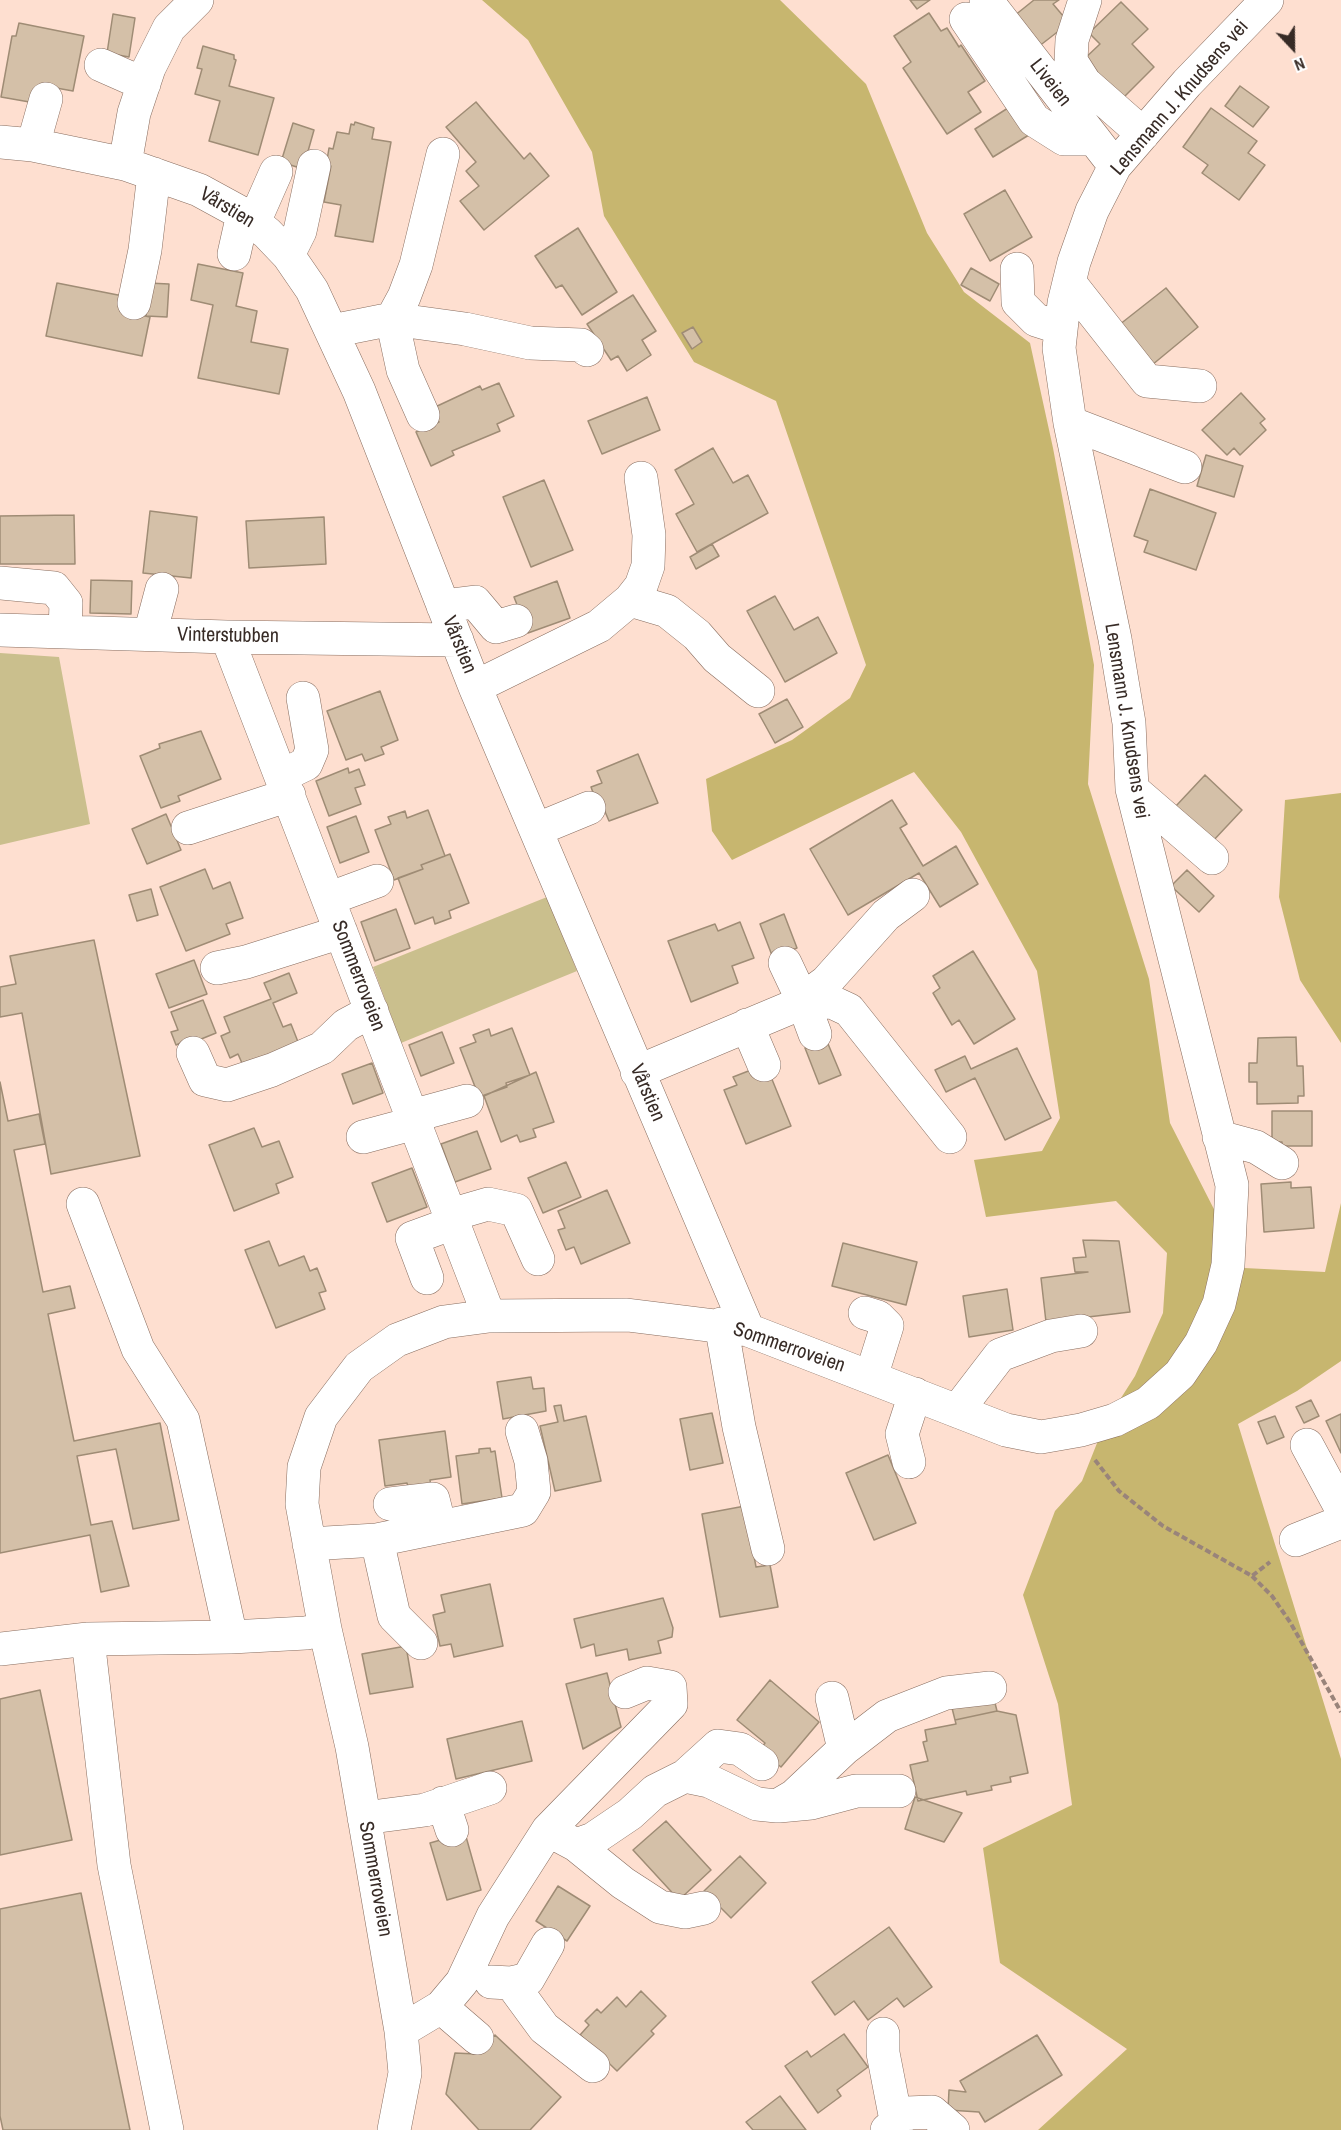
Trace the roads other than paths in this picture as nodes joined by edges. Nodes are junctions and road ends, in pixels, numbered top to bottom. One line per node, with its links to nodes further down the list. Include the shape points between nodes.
1 (1085, 0): 8 (street, via 1072,40 1071,61 1085,83)
2 (1267, 0): 8 (street, Lensmann J. Knudsens vei, via 1187,82)
3 (182, 5): 6 (street)
4 (976, 10): 12 (street, Liveien)
5 (101, 65): 6 (street)
6 (144, 84): 13 (street, via 134,113)
7 (46, 99): 9 (street)
8 (1143, 134): 12 (street, Lensmann J. Knudsens vei)
9 (9, 145): 13 (street, Vårstien)
10 (443, 154): 21 (street, via 416,265)
11 (314, 166): 17 (street, via 300,231)
12 (1114, 166): 19 (street, Lensmann J. Knudsens vei, via 1092,211)
13 (139, 169): 15 (street, Vårstien, via 199,190); 20 (street, via 145,250)
14 (276, 172): 15 (street)
15 (248, 218): 16 (street); 17 (street, Vårstien)
16 (234, 254)
17 (288, 255): 23 (street, Vårstien)
18 (1017, 269): 22 (street, via 1018,302 1036,320)
19 (1069, 282): 22 (street, Lensmann J. Knudsens vei); 25 (street, via 1147,381)
20 (134, 303)
21 (393, 319): 23 (street); 24 (street, via 530,343 581,345); 26 (street, via 403,370)
22 (1061, 328): 27 (street, Lensmann J. Knudsens vei, via 1059,348)
23 (332, 331): 33 (street, Vårstien)
24 (587, 350)
25 (1200, 386)
26 (423, 415)
27 (1070, 423): 28 (street); 44 (street, Lensmann J. Knudsens vei, via 1115,639 1129,723)
28 (1185, 467)
29 (641, 478): 32 (street, via 649,535 648,566 641,586)
30 (0, 583): 36 (street, via 54,588 66,603)
31 (162, 589): 37 (street)
32 (630, 600): 40 (street, via 599,626); 41 (street, via 667,611)
33 (443, 606): 34 (street, via 475,602 496,627); 39 (street, Vårstien)
34 (516, 621)
35 (0, 630): 36 (street, Vinterstubben)
36 (65, 632): 37 (street, Vinterstubben)
37 (150, 634): 38 (street, Vinterstubben)
38 (227, 637): 39 (street, Vinterstubben); 43 (street, Sommerroveien)
39 (457, 640): 40 (street, Vårstien)
40 (476, 687): 47 (street, Vårstien)
41 (759, 691)
42 (303, 698): 43 (street, via 312,750 306,764)
43 (285, 786): 46 (street); 51 (street, Sommerroveien)
44 (1132, 789): 48 (street); 66 (street, Lensmann J. Knudsens vei)
45 (589, 808): 47 (street)
46 (188, 828)
47 (538, 829): 61 (street, Vårstien)
48 (1212, 858)
49 (377, 881): 51 (street)
50 (913, 895): 55 (street, via 886,915 825,982)
51 (328, 899): 52 (street, Sommerroveien)
52 (341, 932): 54 (street); 56 (street, Sommerroveien)
53 (785, 963): 55 (street)
54 (217, 968)
55 (802, 999): 57 (street); 58 (street); 65 (street, via 834,1003 849,1010)
56 (372, 1011): 59 (street, via 346,1025 322,1048 227,1085 205,1080); 63 (street, Sommerroveien)
57 (747, 1025): 60 (street); 61 (street)
58 (814, 1034)
59 (193, 1053)
60 (764, 1065)
61 (637, 1072): 74 (street, Vårstien)
62 (467, 1101): 63 (street)
63 (413, 1120): 64 (street); 69 (street, Sommerroveien)
64 (363, 1137)
65 (950, 1137)
66 (1219, 1137): 67 (street, via 1256,1147); 79 (street, Lensmann J. Knudsens vei, via 1232,1185 1228,1264 1219,1304 1180,1374 1148,1403 1115,1420 1041,1437)
67 (1282, 1163)
68 (83, 1204): 92 (street, via 138,1349 183,1420)
69 (452, 1219): 70 (street, via 488,1204 516,1210); 71 (street, via 409,1230); 73 (street, Sommerroveien)
70 (538, 1259)
71 (427, 1278)
72 (865, 1313): 76 (street, via 878,1317 887,1326)
73 (489, 1316): 74 (street, Sommerroveien, via 627,1315); 89 (street, Sommerroveien, via 444,1322 397,1340 359,1367 321,1417 304,1467 302,1504)
74 (735, 1327): 76 (street, Sommerroveien); 90 (street, Vårstien, via 731,1429)
75 (1081, 1331): 78 (street, via 1051,1336 1000,1355)
76 (871, 1377): 77 (street, Sommerroveien)
77 (915, 1394): 78 (street, Sommerroveien); 82 (street, via 902,1434)
78 (957, 1411): 79 (street, Sommerroveien)
79 (1006, 1430)
80 (522, 1431): 86 (street, via 531,1461 534,1492 523,1510)
81 (1307, 1445): 84 (street)
82 (909, 1462)
83 (390, 1504): 86 (street, via 434,1499)
84 (1341, 1508)
85 (1341, 1522): 88 (street)
86 (440, 1527): 87 (street)
87 (377, 1540): 89 (street); 94 (street, via 394,1616)
88 (1296, 1540)
89 (309, 1544): 91 (street, Sommerroveien)
90 (768, 1549)
91 (325, 1629): 92 (street); 105 (street, Sommerroveien)
92 (231, 1637): 93 (street)
93 (88, 1639): 95 (street); 118 (street, via 114,1865)
94 (421, 1643)
95 (0, 1649)
96 (990, 1688): 99 (street, via 946,1693 887,1716)
97 (625, 1692): 106 (street, via 647,1683 670,1687 671,1704)
98 (832, 1698): 99 (street)
99 (844, 1749): 104 (street, via 794,1796)
100 (762, 1764): 101 (street, via 740,1749 718,1746)
101 (685, 1776): 104 (street, via 709,1781 757,1804); 107 (street, via 655,1791 593,1839)
102 (490, 1788): 105 (street, via 448,1817 424,1810)
103 (899, 1791): 104 (street, via 856,1791 811,1803)
104 (777, 1806)
105 (364, 1818): 113 (street, Sommerroveien)
106 (548, 1830): 107 (street); 110 (street, via 493,1916)
107 (576, 1845): 108 (street, via 623,1883 660,1906 685,1912)
108 (704, 1908)
109 (548, 1944): 111 (street, via 528,1979)
110 (462, 1982): 111 (street); 112 (street)
111 (510, 1983): 116 (street, via 544,2028)
112 (441, 2007): 113 (street); 115 (street)
113 (401, 2031): 119 (street, Sommerroveien, via 405,2073)
114 (883, 2034): 117 (street)
115 (477, 2038)
116 (592, 2066)
117 (891, 2125): 120 (street, via 907,2113 932,2112)
118 (167, 2130)
119 (394, 2130)
120 (953, 2130)

